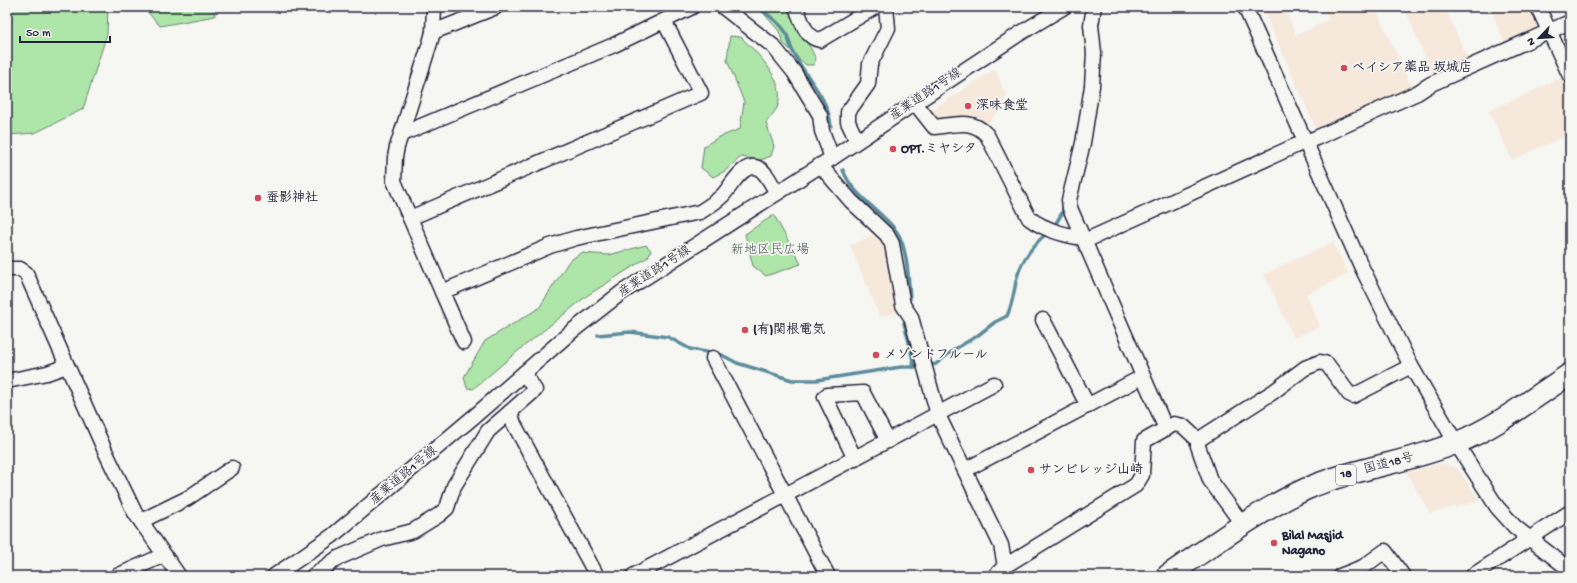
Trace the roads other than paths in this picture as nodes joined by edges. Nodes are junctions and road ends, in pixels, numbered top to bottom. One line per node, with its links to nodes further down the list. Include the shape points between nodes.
1 (434, 7): 15 (street)
2 (496, 7): 15 (street)
3 (692, 7): 12 (street)
4 (723, 7): 21 (street, via 773,46 794,72 820,115 822,131)
5 (796, 7): 6 (street, via 809,36 820,40)
6 (875, 7)
7 (886, 7): 19 (street, via 888,28 870,64 868,84 848,112 848,122)
8 (1064, 7): 17 (street, 産業道路1号線)
9 (1094, 7): 25 (street, via 1090,25 1094,53 1092,86 1083,143 1069,200)
10 (1245, 7): 20 (street)
11 (1538, 7): 14 (street)
12 (664, 21): 18 (street); 24 (street, via 701,93)
13 (1570, 22): 14 (street)
14 (1549, 31): 16 (street); 20 (street)
15 (433, 32): 18 (street)
16 (1570, 76)
17 (915, 103): 19 (street, 産業道路1号線); 25 (street, via 934,127 967,124 981,128 1029,218 1036,224)
18 (402, 134): 24 (street, via 395,157 394,181)
19 (857, 141): 21 (street, 産業道路1号線)
20 (1305, 142): 25 (street, via 1089,239); 32 (street, via 1362,268)
21 (832, 158): 22 (street, 産業道路1号線)
22 (820, 165): 23 (street, 産業道路1号線); 40 (street, via 851,201 887,234 892,244 903,305 911,317)
23 (777, 193): 27 (street, via 758,168 751,167 714,203 700,212 576,238); 33 (street, 産業道路1号線, via 621,292)
24 (410, 218): 27 (street)
25 (1083, 238): 35 (street)
26 (7, 269): 31 (street, via 20,269 26,273)
27 (442, 292): 29 (street)
28 (1043, 320): 38 (street)
29 (464, 342)
30 (713, 358): 48 (street)
31 (67, 366): 36 (street); 50 (street, via 106,453)
32 (1411, 366): 42 (street, via 1353,396 1327,364 1314,364); 44 (street)
33 (524, 373): 39 (street, via 535,390); 58 (street, 産業道路1号線, via 332,536)
34 (1570, 374): 44 (highway, 国道18号 / 18, via 1496,422)
35 (1142, 377): 38 (street); 41 (street)
36 (7, 381)
37 (994, 384): 40 (street)
38 (1088, 406): 47 (street)
39 (510, 412): 59 (street, via 488,431 454,486 447,508 413,531 382,539 338,558); 60 (street, via 514,424)
40 (938, 415): 43 (street); 47 (street)
41 (1166, 429): 42 (street, via 1178,424); 55 (street, via 1144,441 1142,476 1136,485)
42 (1198, 440): 51 (street, via 1210,480)
43 (888, 442): 45 (street); 45 (street, via 863,392 828,395 825,397)
44 (1456, 443): 51 (highway, 国道18号 / 18, via 1426,454 1331,480 1275,504); 52 (street, via 1497,507)
45 (855, 459): 48 (street)
46 (232, 468): 50 (street, via 188,498)
47 (965, 470): 55 (street, via 1001,545)
48 (786, 496): 61 (street); 62 (street)
49 (1570, 512): 52 (street)
50 (141, 521): 53 (street)
51 (1243, 525): 63 (highway, 国道18号 / 18)
52 (1529, 538): 54 (street); 66 (street)
53 (164, 555): 56 (street); 57 (street)
54 (1570, 570)
55 (1000, 571)
56 (117, 576)
57 (179, 576)
58 (274, 576)
59 (313, 576)
60 (597, 576)
61 (633, 576)
62 (828, 576)
63 (1167, 576)
64 (1340, 576): 65 (street, via 1363,567 1385,551)
65 (1403, 576)
66 (1472, 576)

